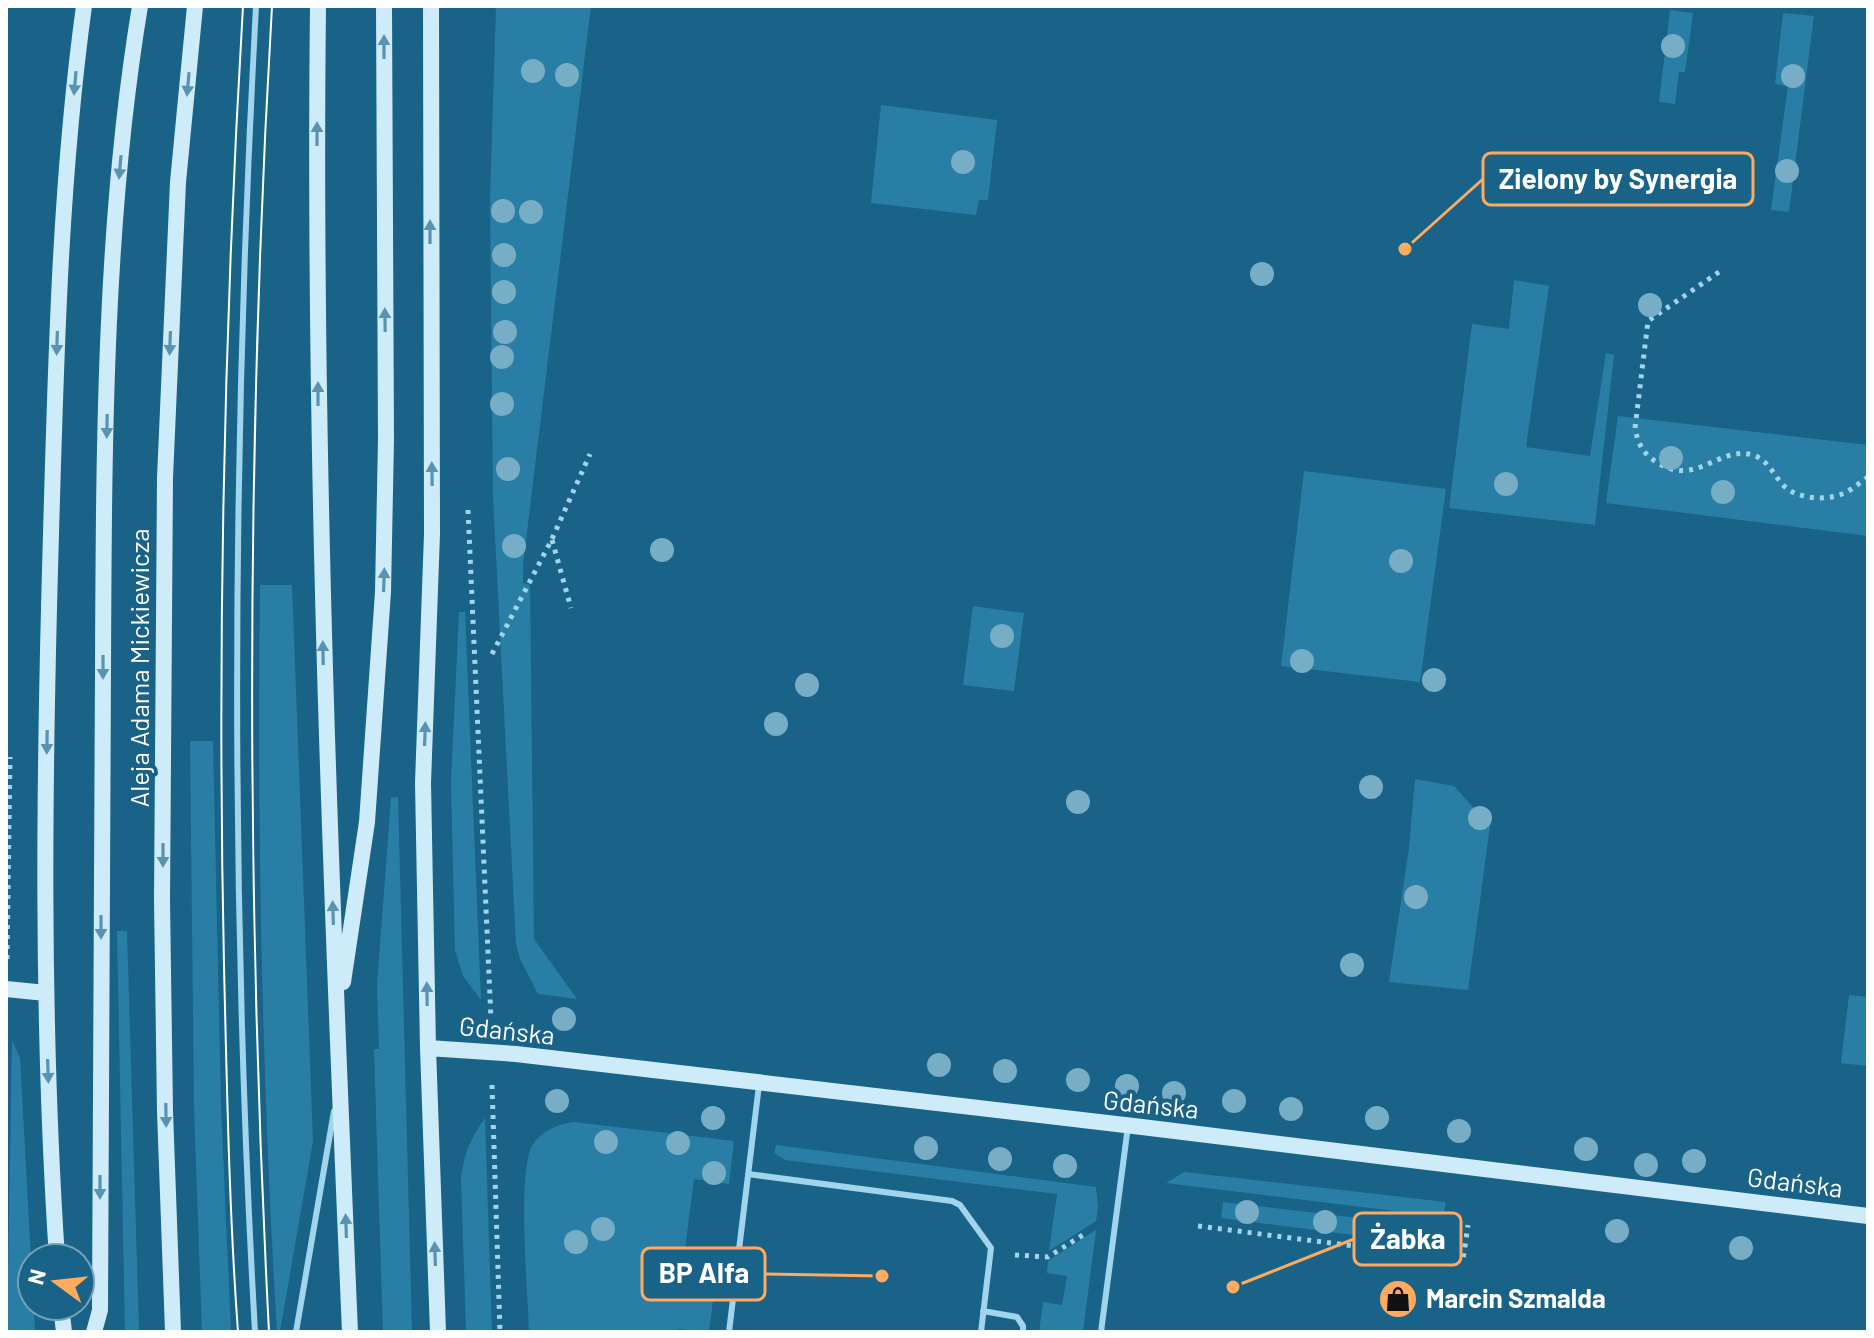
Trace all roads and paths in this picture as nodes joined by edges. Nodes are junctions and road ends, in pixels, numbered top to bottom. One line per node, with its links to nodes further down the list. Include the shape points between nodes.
1 (84, 6): 16 (main road, one-way to 16, via 57,319)
2 (140, 6): 31 (main road, one-way to 31, via 128,78 109,323 100,1310)
3 (195, 6): 32 (main road, Aleja Adama Mickiewicza, one-way to 32, via 178,182 165,478 162,900)
4 (256, 6): 33 (lane, via 237,490 236,681 241,1018)
5 (318, 6): 17 (main road, one-way to 5, via 318,446)
6 (384, 6): 17 (main road, one-way to 6, via 367,822 383,592)
7 (431, 6): 18 (main road, one-way to 7, via 423,783 432,534)
8 (1719, 272): 10 (path, via 1648,321 1635,428 1638,444 1648,457 1674,471 1688,472 1738,454 1754,455 1786,488 1812,497 1840,496)
9 (590, 454): 12 (path)
10 (1868, 477)
11 (468, 508): 19 (path)
12 (552, 539): 13 (path); 14 (path)
13 (571, 608)
14 (492, 654)
15 (6, 989): 16 (main road)
16 (46, 993): 28 (main road, one-way to 28)
17 (337, 1019): 20 (main road)
18 (428, 1048): 19 (main road, Gdańska); 36 (main road, one-way to 18)
19 (491, 1052): 21 (main road, Gdańska); 37 (path)
20 (339, 1078): 34 (lane); 35 (main road, one-way to 20)
21 (759, 1085): 22 (main road, Gdańska); 23 (lane)
22 (1128, 1126): 24 (lane); 25 (main road, Gdańska)
23 (748, 1174): 29 (lane, via 952,1201 991,1248); 38 (lane)
24 (1117, 1213): 29 (path, via 1048,1257); 41 (lane)
25 (1868, 1216)
26 (1468, 1225): 27 (path, via 1463,1260)
27 (1198, 1226)
28 (56, 1242)
29 (990, 1254): 30 (lane)
30 (983, 1311): 39 (lane); 40 (lane, via 1017,1317)
31 (94, 1332)
32 (173, 1332)
33 (255, 1332)
34 (296, 1332)
35 (350, 1332)
36 (438, 1332)
37 (500, 1332)
38 (729, 1332)
39 (981, 1332)
40 (1023, 1332)
41 (1101, 1332)

